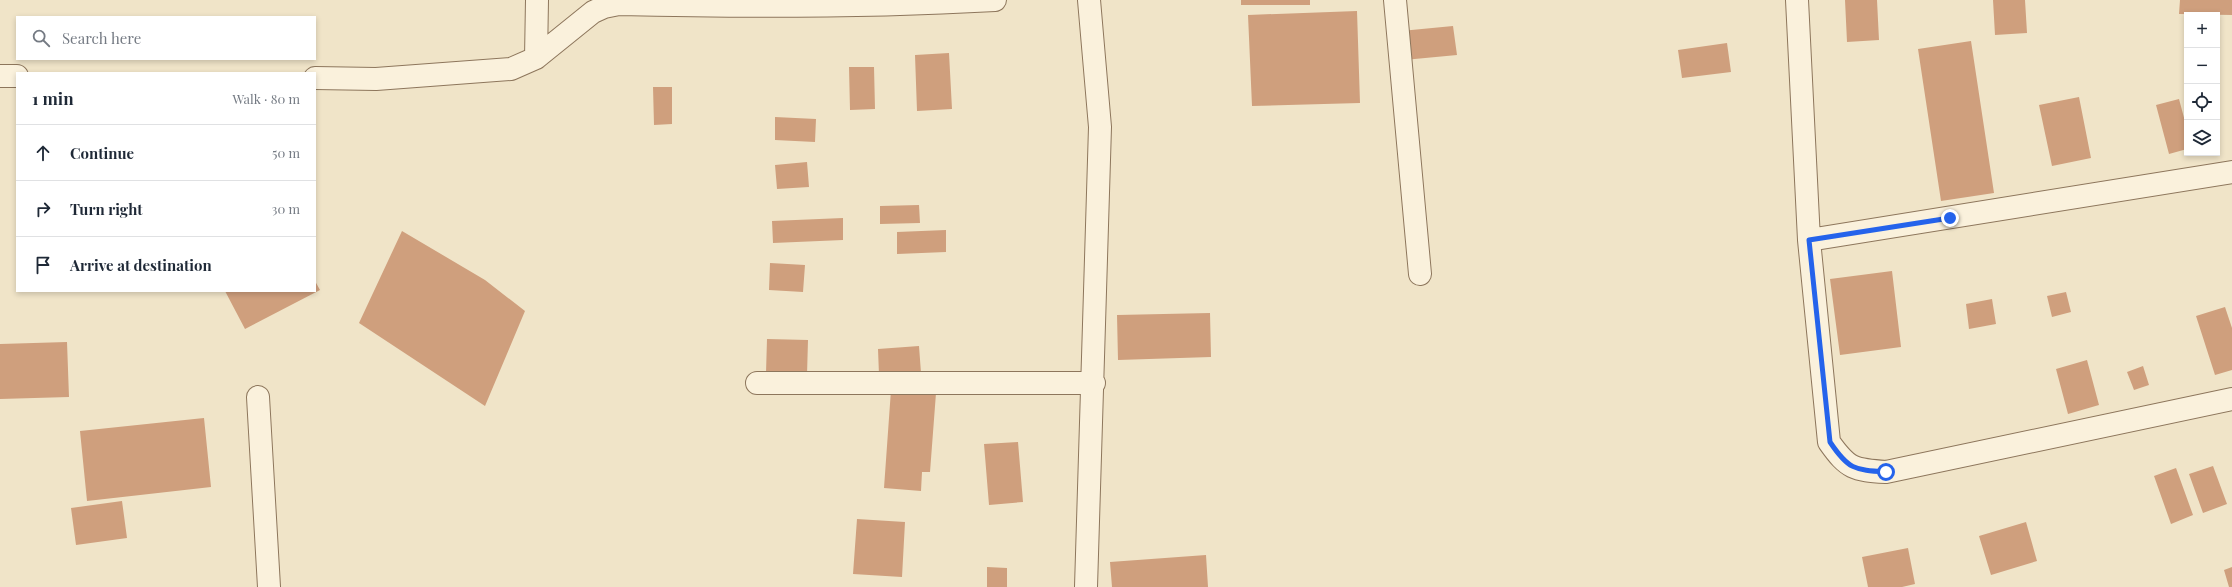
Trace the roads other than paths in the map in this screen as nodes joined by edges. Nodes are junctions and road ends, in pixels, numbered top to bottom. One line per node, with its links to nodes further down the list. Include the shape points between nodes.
1 (537, 0): 6 (street)
2 (995, 0): 6 (street, via 916,5 759,7 619,4 604,7 581,20)
3 (1089, 0): 14 (street, via 1100,127)
4 (1395, 0): 12 (street)
5 (1797, 0): 11 (street)
6 (536, 58): 9 (street, via 511,70 376,78)
7 (0, 76): 8 (street)
8 (16, 76)
9 (316, 78)
10 (2232, 172): 11 (street)
11 (1809, 240): 16 (street, via 1830,442 1841,458 1858,470 1886,472)
12 (1420, 274)
13 (757, 383): 14 (street)
14 (1094, 383): 18 (street)
15 (258, 397): 17 (street)
16 (2232, 399)
17 (269, 587)
18 (1086, 587)

